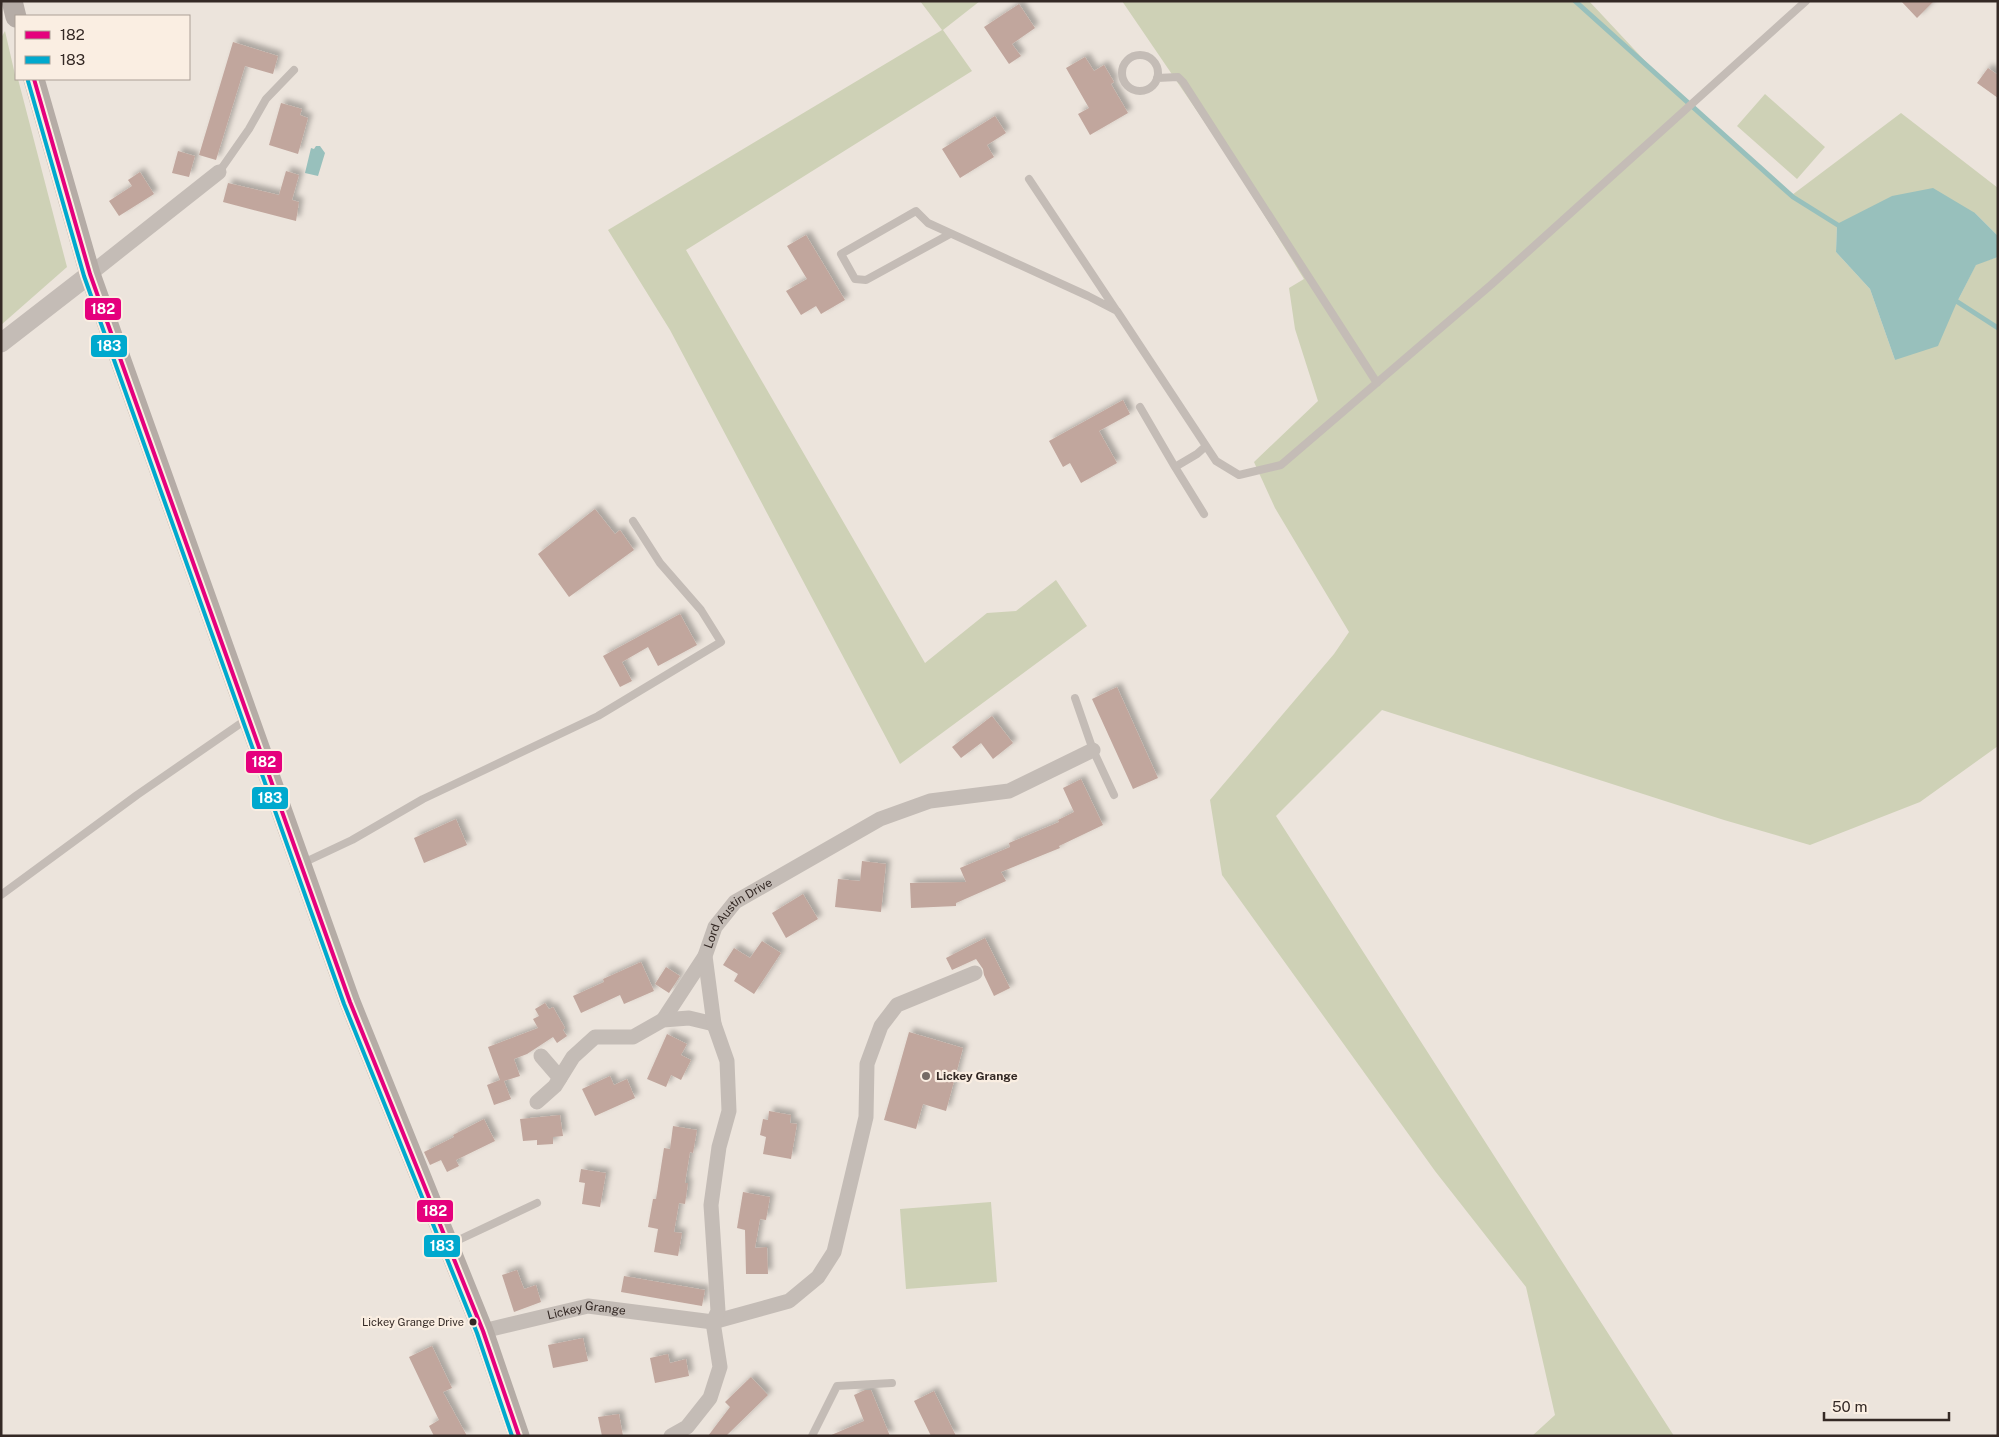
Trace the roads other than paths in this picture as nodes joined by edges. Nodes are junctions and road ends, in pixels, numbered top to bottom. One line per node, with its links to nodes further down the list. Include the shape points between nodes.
1 (12, 1): 3 (main road)
2 (1806, 1): 13 (lane, via 1492,284)
3 (16, 15)
4 (294, 70): 7 (lane, via 266,99)
5 (1157, 78): 5 (lane, via 1156,66 1142,55 1130,58 1123,67 1122,78 1134,90 1145,90); 13 (lane, via 1178,77 1183,82)
6 (34, 80): 10 (main road)
7 (219, 172): 10 (street)
8 (1029, 179): 11 (lane)
9 (950, 234): 9 (lane, via 928,223 916,211 841,254 855,279 866,280); 11 (lane)
10 (90, 274): 12 (street); 20 (main road)
11 (1117, 311): 15 (lane)
12 (1, 343)
13 (1377, 383): 15 (lane, via 1281,465 1239,475 1216,461)
14 (1140, 407): 16 (lane)
15 (1206, 446): 16 (lane)
16 (1174, 467): 17 (lane)
17 (1204, 514)
18 (633, 521): 23 (lane, via 660,563 702,610 721,642 598,716 422,799 352,840)
19 (1075, 698): 21 (lane)
20 (249, 718): 23 (main road); 24 (lane)
21 (1093, 750): 22 (lane); 25 (street, Lord Austin Drive, via 1010,791 930,801 880,819 735,902 715,927)
22 (1114, 795)
23 (301, 864): 33 (main road, via 350,1002)
24 (1, 894)
25 (705, 956): 27 (street); 28 (street, Lord Austin Drive)
26 (975, 973): 34 (street, Lickey Grange, via 897,1005 881,1026 867,1064 866,1117 834,1252 818,1277 789,1301)
27 (663, 1020): 28 (street, via 689,1018); 30 (street, via 632,1037 595,1037 573,1057)
28 (714, 1024): 34 (street, Lord Austin Drive, via 727,1061 729,1111 719,1147 711,1205 718,1311)
29 (541, 1056): 30 (street)
30 (560, 1078): 31 (street)
31 (536, 1102)
32 (537, 1203): 33 (lane)
33 (448, 1245): 35 (main road)
34 (713, 1322): 35 (street, Lickey Grange, via 588,1306); 38 (street, Lord Austin Drive, via 720,1367 710,1398 688,1428)
35 (483, 1331): 37 (main road)
36 (892, 1383): 39 (lane, via 837,1386)
37 (520, 1436)
38 (671, 1436)
39 (812, 1436)

